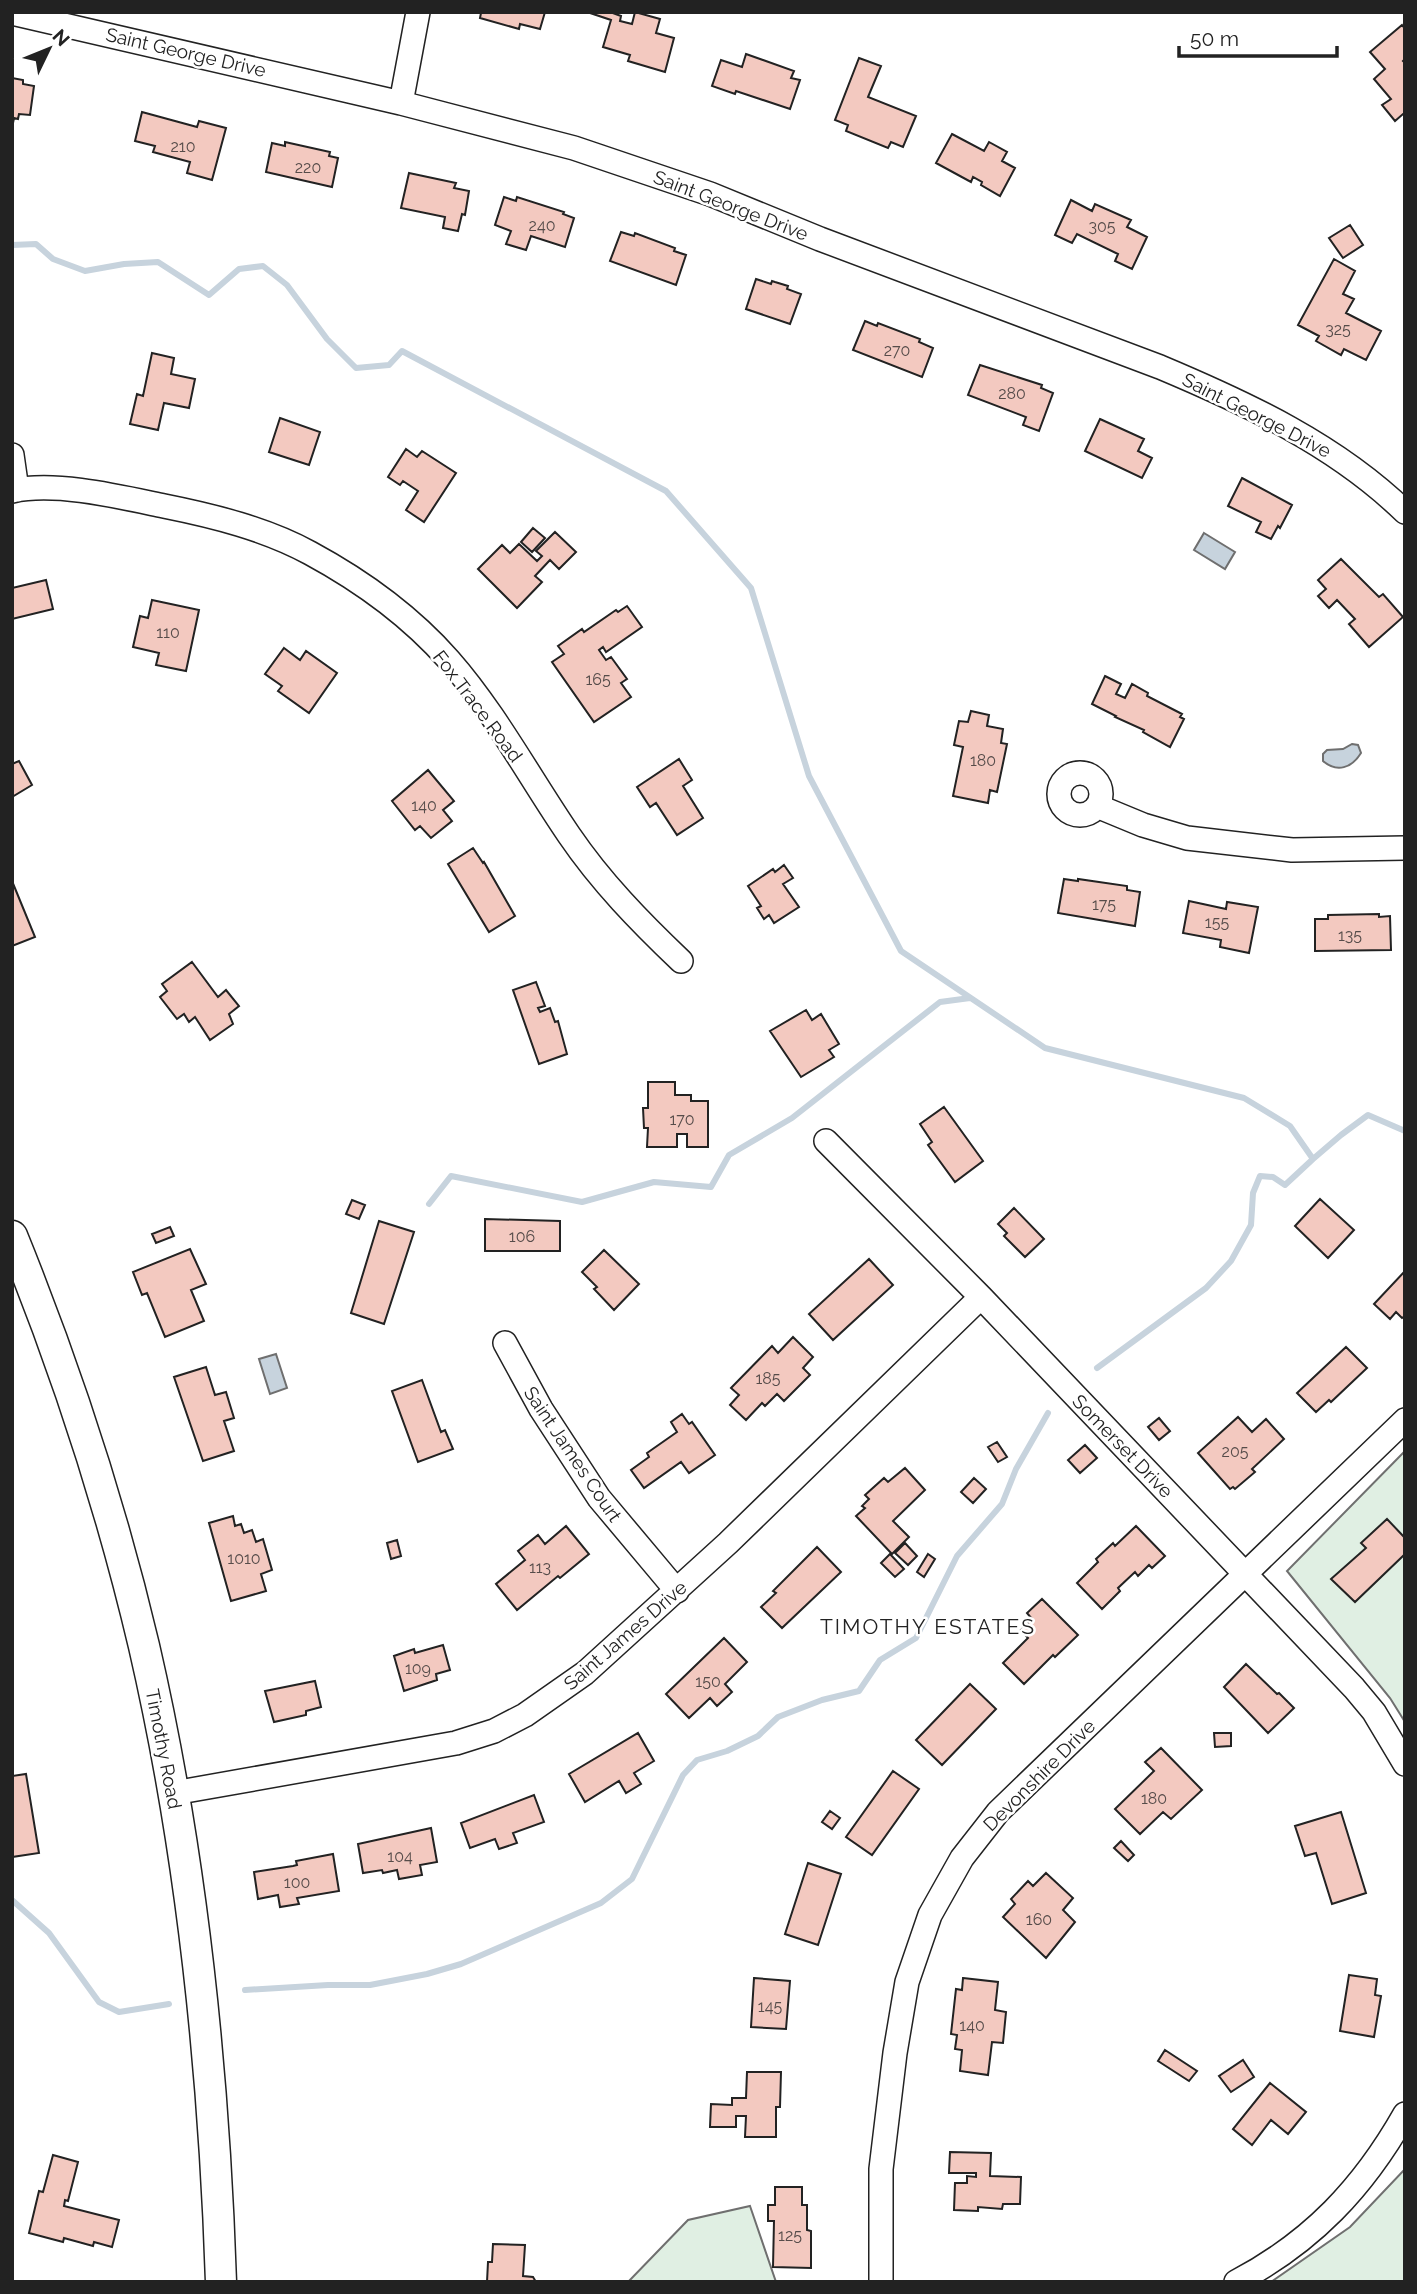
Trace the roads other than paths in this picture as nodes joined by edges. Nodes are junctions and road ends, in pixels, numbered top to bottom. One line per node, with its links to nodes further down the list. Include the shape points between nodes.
1 (418, 12): 3 (street)
2 (12, 13): 3 (street, Saint George Drive)
3 (401, 103): 6 (street, Saint George Drive, via 634,167 1160,367 1216,390 1317,444 1353,467)
4 (12, 454): 5 (street)
5 (15, 491): 9 (street, Fox Trace Road, via 60,489 103,494 198,513 310,553 357,582 405,618 449,660 600,876)
6 (1405, 512)
7 (1097, 806): 8 (street, via 1187,838 1292,850)
8 (1405, 848)
9 (681, 961)
10 (826, 1141): 12 (street, Somerset Drive)
11 (12, 1236): 18 (main road, Timothy Road, via 68,1384 107,1510 144,1646)
12 (981, 1297): 15 (street, Somerset Drive); 16 (street, Saint James Drive)
13 (505, 1343): 16 (street, Saint James Court, via 599,1498)
14 (1405, 1420): 15 (street, Devonshire Drive)
15 (1245, 1574): 17 (street, Somerset Drive, via 1361,1696); 21 (street, Devonshire Drive, via 998,1812 962,1858 930,1915 907,1982 895,2053 881,2169)
16 (677, 1591): 18 (street, Saint James Drive, via 585,1673 494,1731 425,1750)
17 (1405, 1764)
18 (174, 1793): 20 (main road, Timothy Road, via 208,2052)
19 (1405, 2114): 22 (street, via 1340,2206 1307,2236)
20 (221, 2282)
21 (881, 2282)
22 (1236, 2282)

